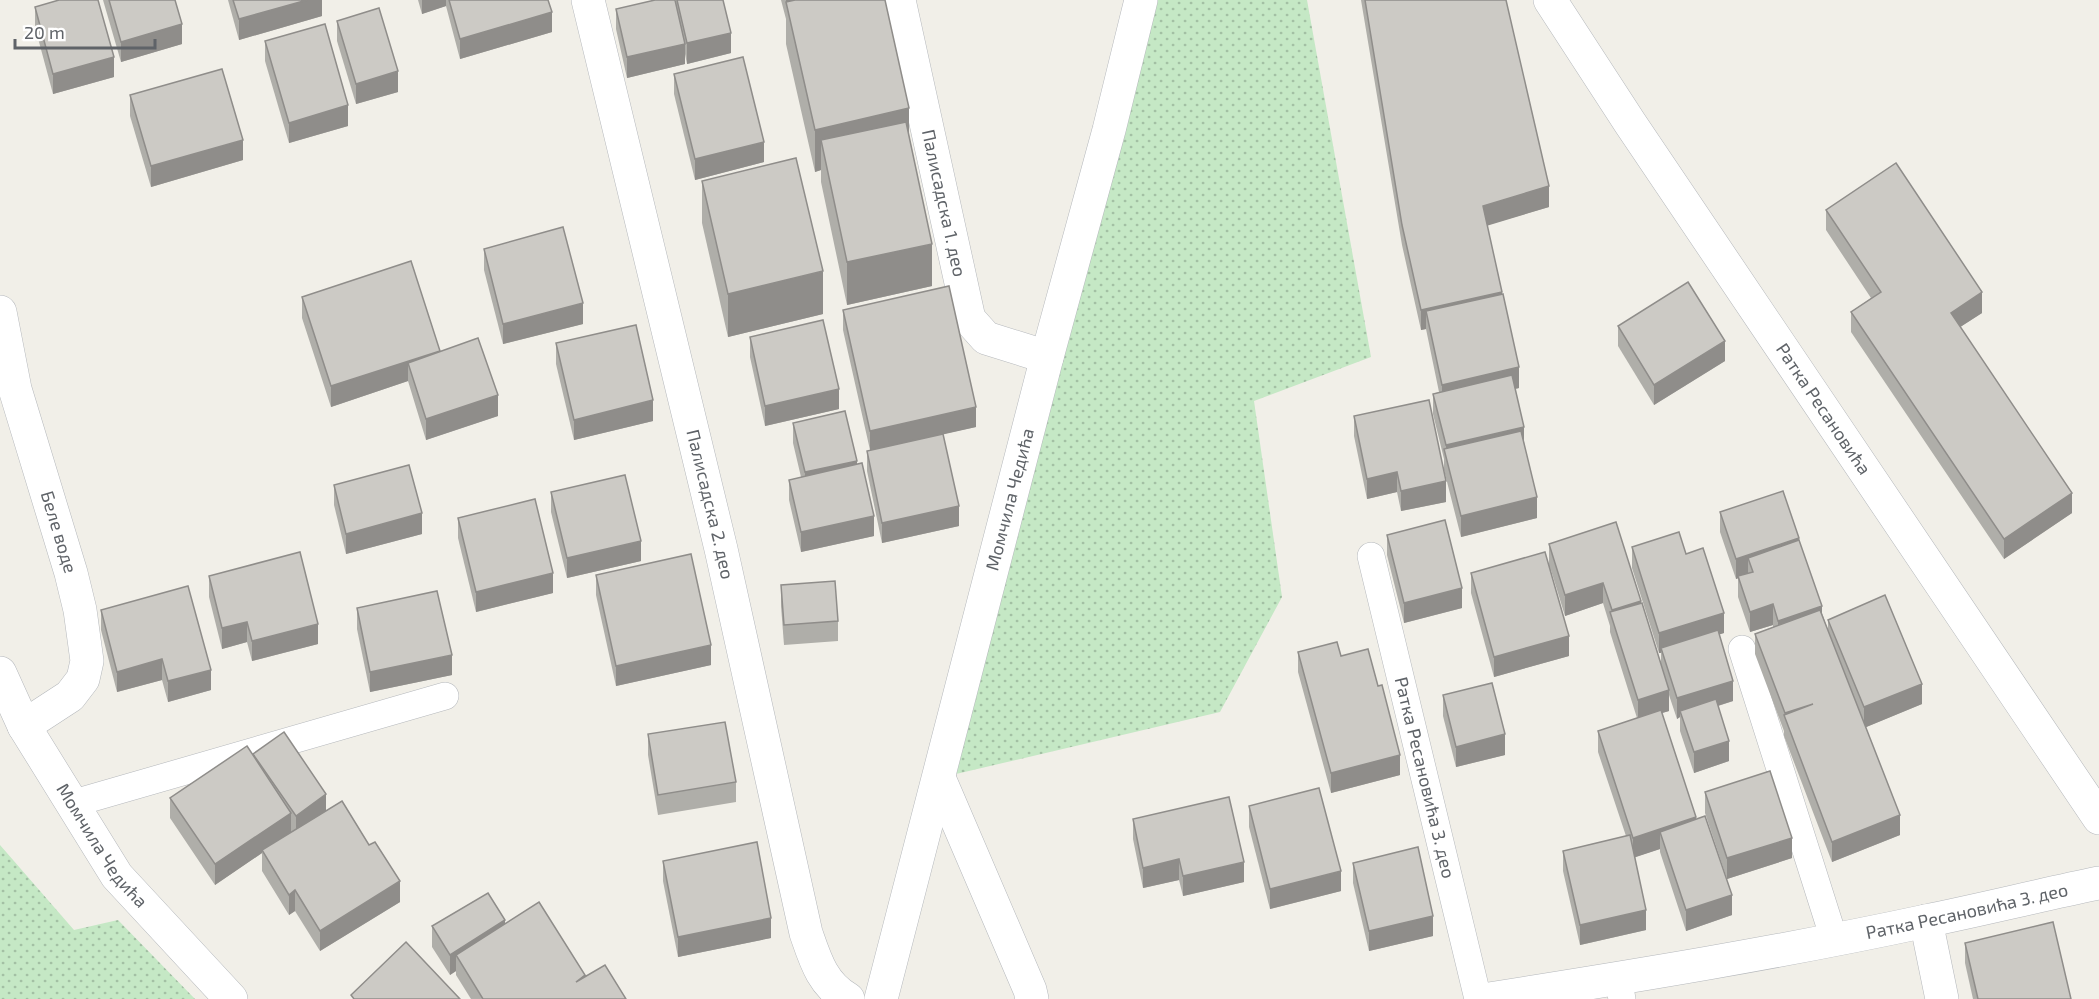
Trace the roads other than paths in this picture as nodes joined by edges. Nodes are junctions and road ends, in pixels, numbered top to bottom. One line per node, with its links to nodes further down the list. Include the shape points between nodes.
1 (588, 0): 20 (street, Палисадска 2. део, via 721,549 806,933 816,964 829,985)
2 (898, 0): 6 (street, Палисадска 1. део, via 969,319 986,338)
3 (1141, 0): 6 (street, Момчила Чедића)
4 (1550, 0): 14 (street, Ратка Ресановића)
5 (0, 312): 11 (street, Беле воде, via 15,389 71,573 87,662 83,679 70,696)
6 (1047, 357): 12 (street, Момчила Чедића)
7 (1371, 556): 23 (lane, Ратка Ресановића 3. део)
8 (1742, 649): 17 (lane)
9 (0, 673): 11 (street, Момчила Чедића)
10 (445, 696): 13 (lane)
11 (24, 726): 13 (street, Момчила Чедића)
12 (939, 778): 21 (street, Момчила Чедића); 22 (street)
13 (71, 804): 19 (street, Момчила Чедића, via 117,876)
14 (2099, 818)
15 (2099, 883): 16 (street, Ратка Ресановића 3. део)
16 (1926, 921): 17 (street, Ратка Ресановића 3. део); 25 (street)
17 (1834, 939): 18 (street, Ратка Ресановића 3. део)
18 (1620, 989): 24 (street, Ратка Ресановића 3. део)
19 (231, 999)
20 (848, 999)
21 (881, 999)
22 (1032, 999)
23 (1478, 999)
24 (1489, 999)
25 (1942, 999)

